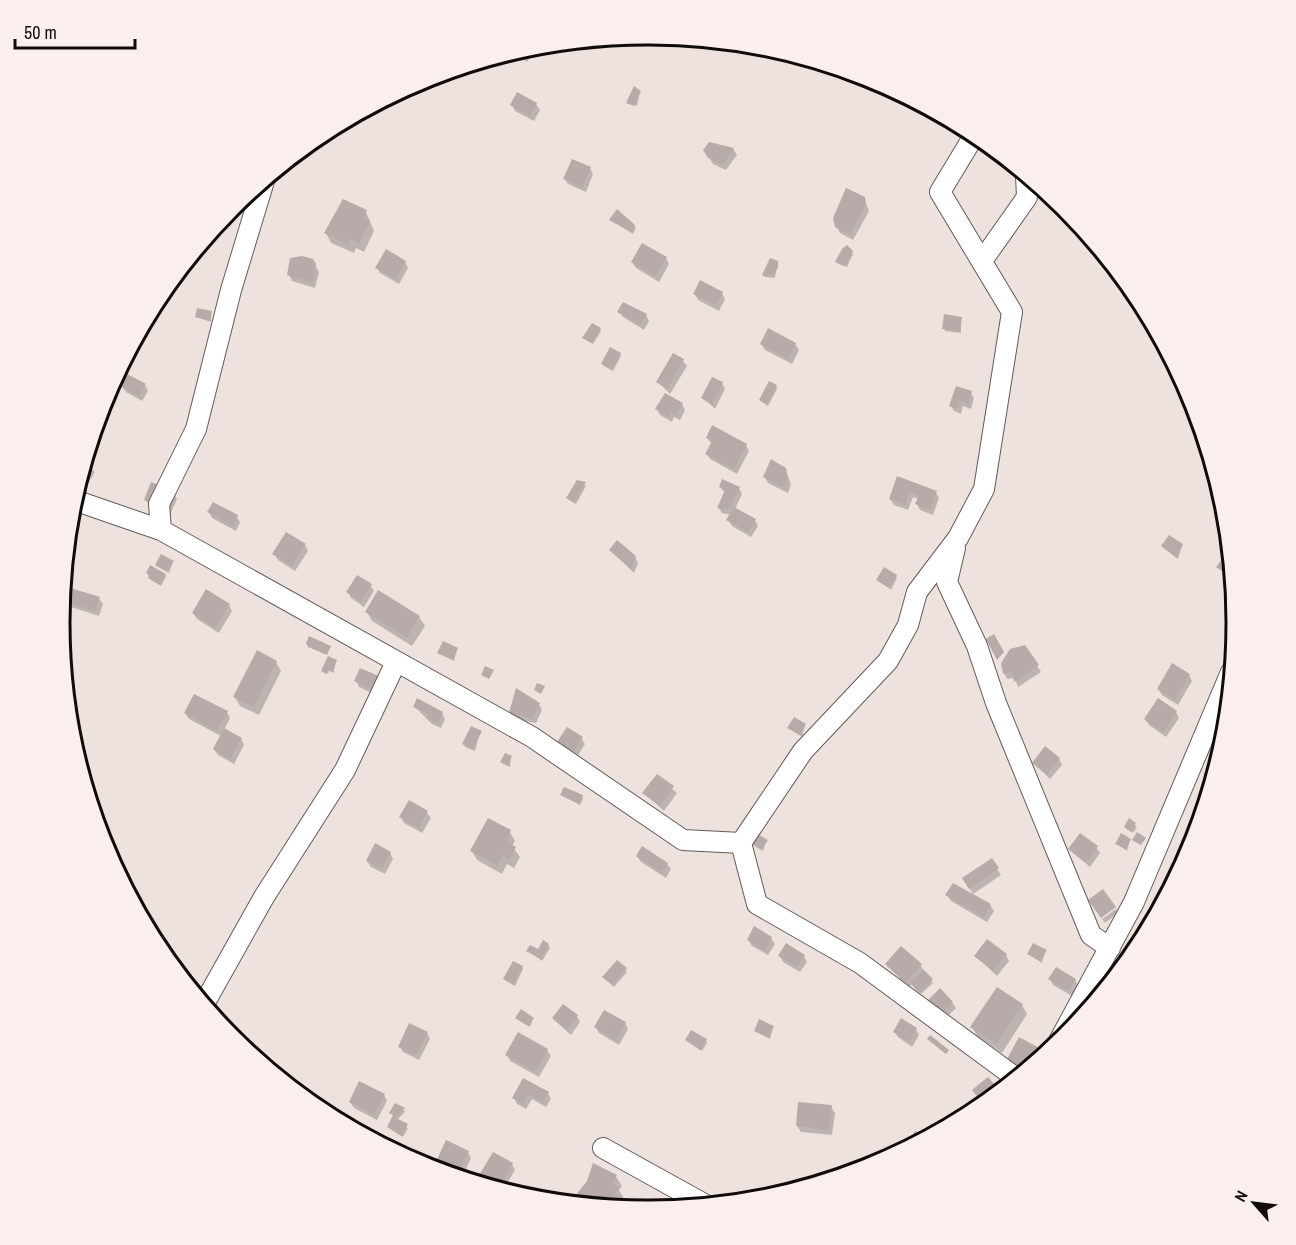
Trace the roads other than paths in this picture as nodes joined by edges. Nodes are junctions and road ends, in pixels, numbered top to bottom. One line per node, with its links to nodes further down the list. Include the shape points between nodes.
1 (970, 143): 4 (street, via 940,192)
2 (1026, 186): 4 (street, via 1027,197)
3 (260, 195): 6 (street, via 195,429 159,504)
4 (982, 261): 7 (street, via 1012,312 984,489)
5 (83, 503): 6 (street)
6 (161, 530): 8 (street)
7 (958, 538): 10 (street, via 917,592 908,625 888,660 803,751); 11 (street, via 947,582 977,646 996,703 1091,935)
8 (396, 662): 10 (street, via 532,737 683,840); 13 (street, via 345,770 264,897)
9 (1221, 695): 11 (street, via 1134,902)
10 (741, 843): 14 (street, via 757,904 860,963)
11 (1110, 948): 12 (street)
12 (1106, 973)
13 (208, 996)
14 (1009, 1073)
15 (603, 1148): 16 (street)
16 (694, 1198)

